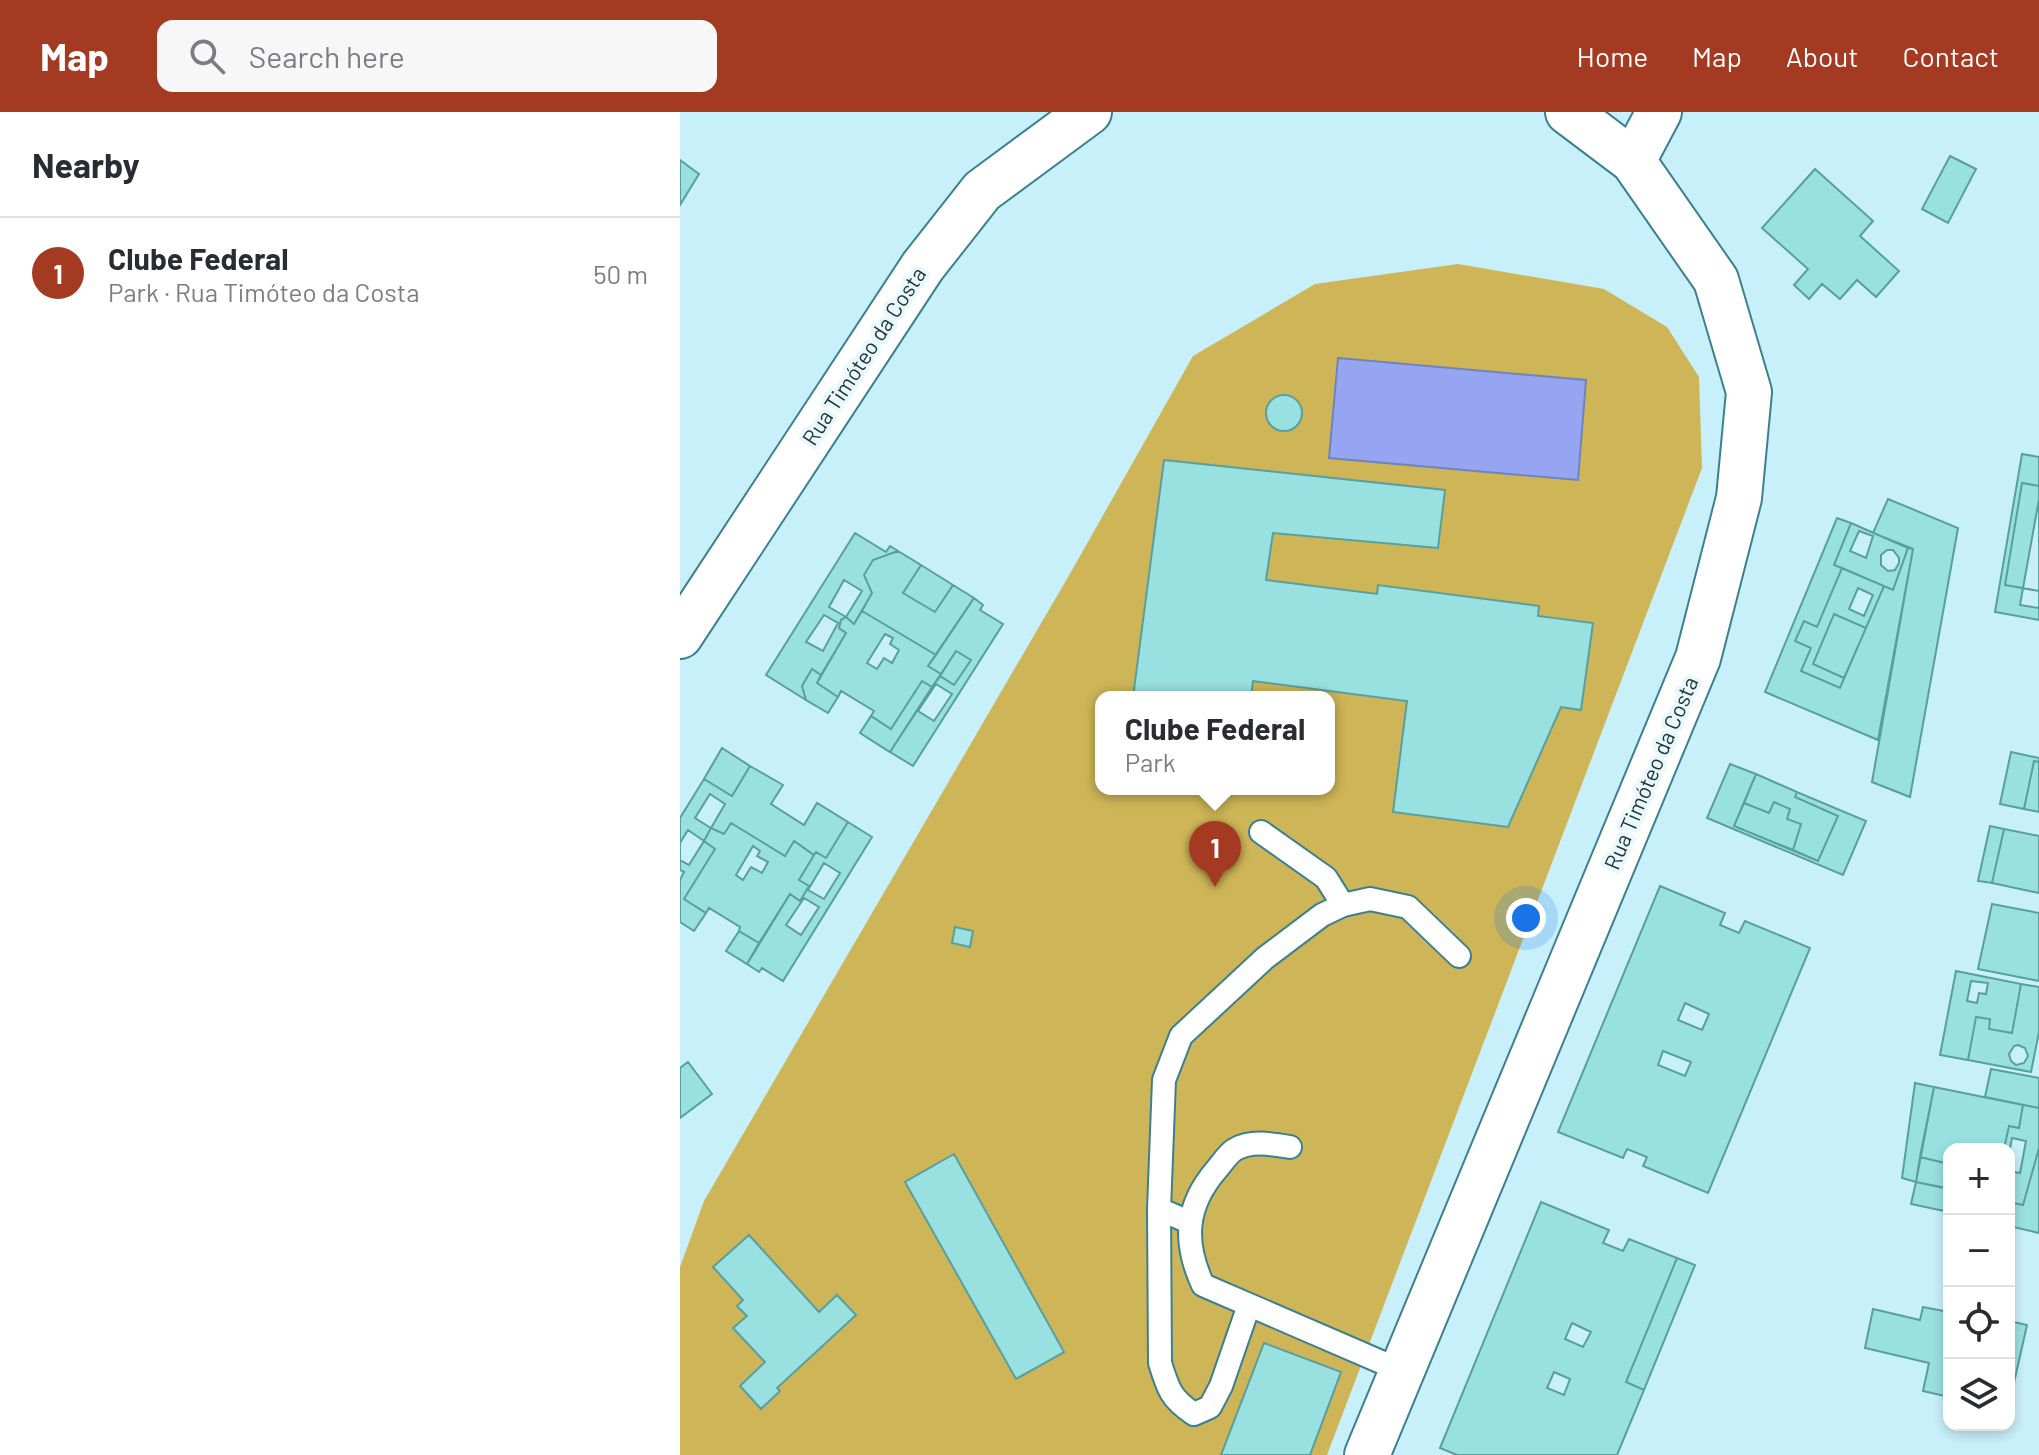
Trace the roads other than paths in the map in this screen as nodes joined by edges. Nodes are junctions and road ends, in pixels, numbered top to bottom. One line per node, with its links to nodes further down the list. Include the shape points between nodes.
1 (1089, 112): 5 (street, Rua Timóteo da Costa, via 982,191 923,266)
2 (1568, 112): 4 (street, Rua Timóteo da Costa)
3 (1659, 112): 4 (street)
4 (1633, 161): 13 (street, Rua Timóteo da Costa, via 1716,280 1749,392 1739,498 1698,658)
5 (680, 636)
6 (1261, 832): 7 (lane, via 1326,878)
7 (1343, 905): 8 (lane, via 1370,899 1408,907); 10 (lane, via 1265,958 1181,1036 1164,1080)
8 (1459, 956)
9 (1290, 1147): 11 (lane, via 1262,1143 1234,1150 1209,1178)
10 (1159, 1209): 11 (lane); 12 (lane, via 1160,1363 1177,1403 1194,1414 1210,1407 1221,1386)
11 (1189, 1222): 12 (lane, via 1192,1260 1203,1285)
12 (1249, 1305): 13 (lane)
13 (1402, 1371): 14 (street, Rua Timóteo da Costa)
14 (1367, 1455)

